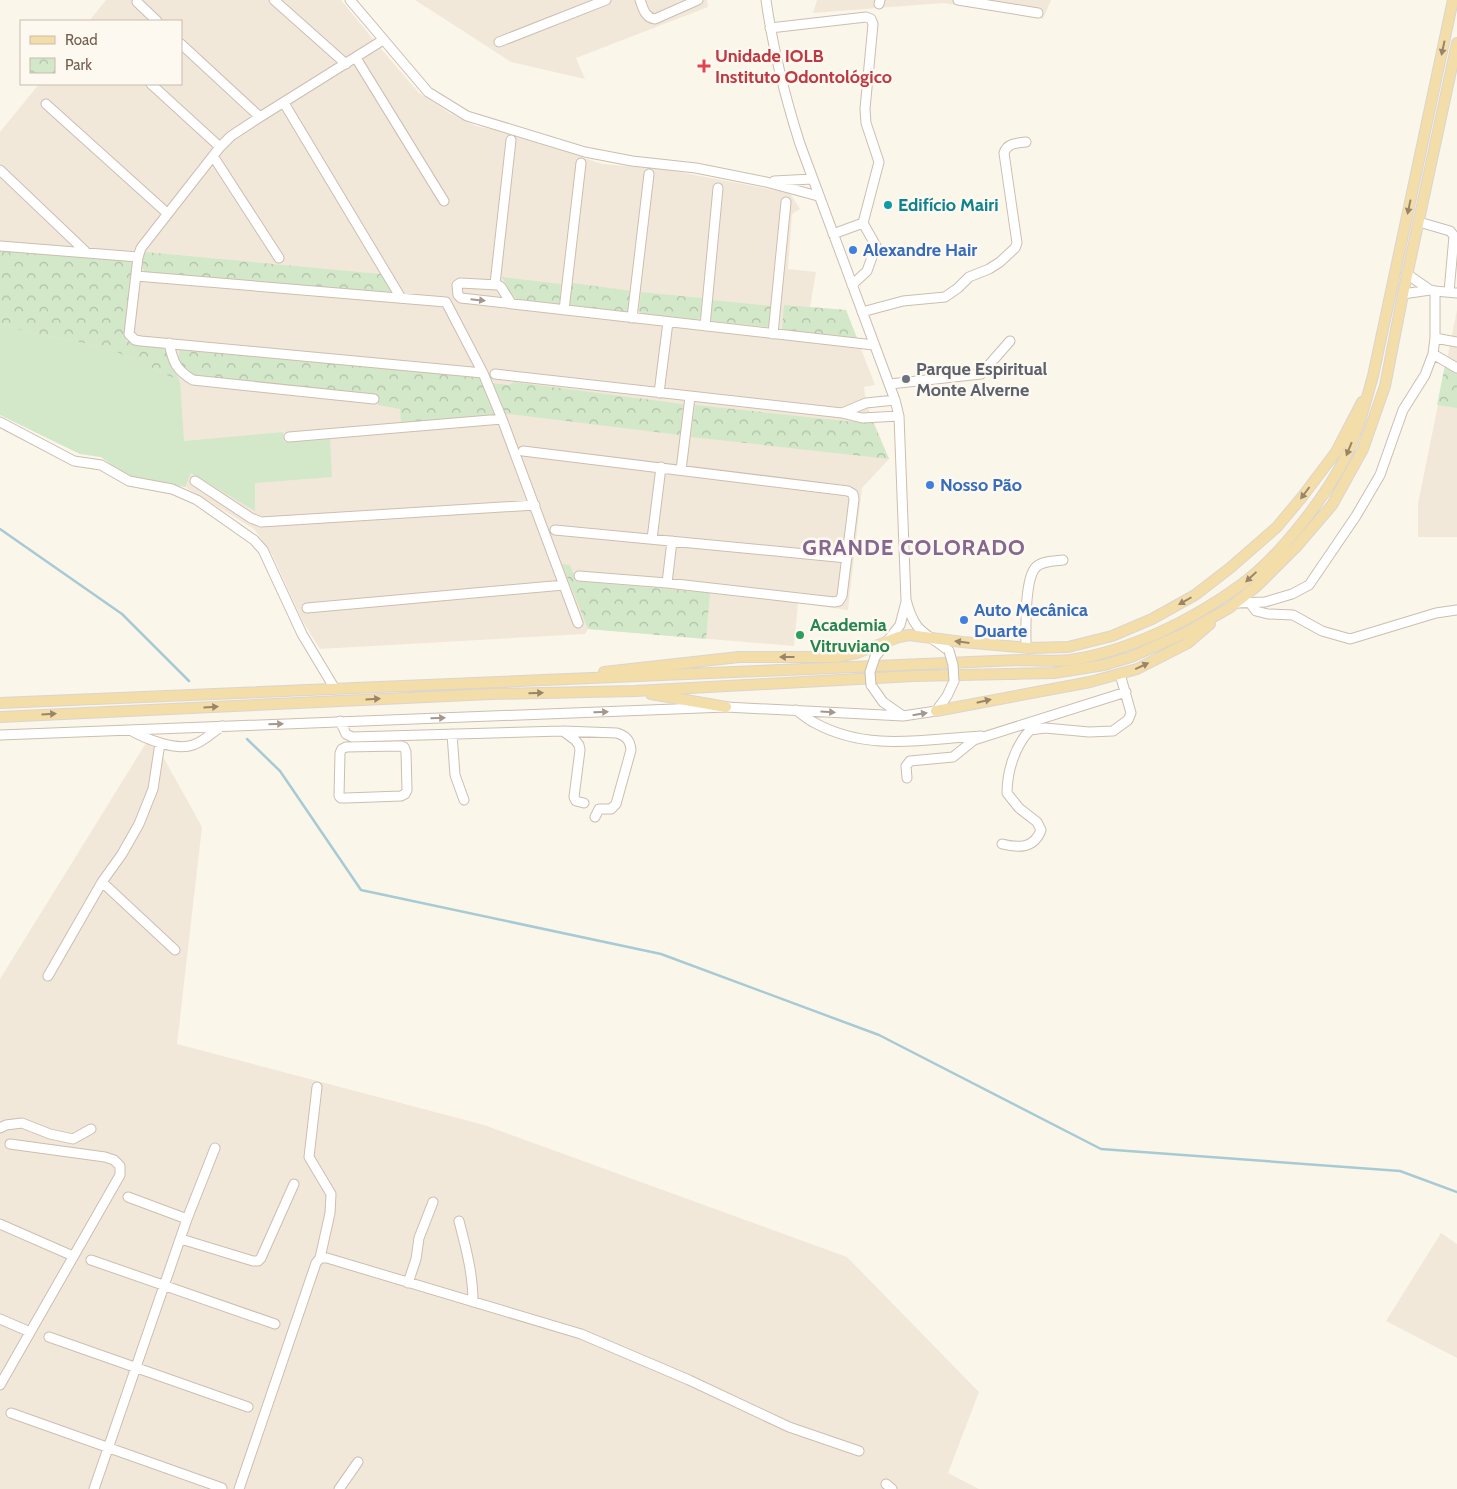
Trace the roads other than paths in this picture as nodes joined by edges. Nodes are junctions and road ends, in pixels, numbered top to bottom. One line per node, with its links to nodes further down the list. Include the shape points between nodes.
1 (274, 0): 18 (street)
2 (350, 0): 13 (street)
3 (606, 0): 14 (street)
4 (640, 0): 5 (street, via 646,15 655,19)
5 (698, 0)
6 (766, 0): 12 (street)
7 (958, 0): 10 (street)
8 (1453, 0): 68 (main road, one-way to 68)
9 (137, 2): 11 (street)
10 (1038, 13)
11 (156, 20)
12 (770, 28): 30 (street, via 786,101); 38 (street, via 866,17 872,19 865,109 866,123 880,162)
13 (383, 40): 17 (street); 31 (street, via 428,92 467,116 585,152)
14 (499, 42)
15 (1457, 43): 37 (main road)
16 (182, 45): 22 (street)
17 (356, 58): 18 (street); 34 (street)
18 (346, 64): 20 (street)
19 (153, 85): 25 (street)
20 (284, 103): 22 (street); 51 (street)
21 (46, 104): 36 (street)
22 (260, 117): 25 (street)
23 (511, 140): 46 (street)
24 (1026, 142): 54 (street, via 1009,145 1004,154 1017,243 1010,253 990,269 969,277 944,297 903,301)
25 (220, 147): 26 (street)
26 (213, 156): 36 (street); 43 (street)
27 (580, 163): 53 (street)
28 (0, 170): 41 (street)
29 (649, 174): 55 (street)
30 (812, 179): 31 (street); 33 (street)
31 (766, 182): 33 (street)
32 (718, 188): 57 (street)
33 (818, 196): 39 (street)
34 (444, 201)
35 (786, 202): 58 (street)
36 (167, 213): 42 (street)
37 (1419, 222): 44 (main road); 49 (street, via 1450,231 1454,236)
38 (863, 223): 39 (street); 47 (street, via 876,246 867,271)
39 (833, 234): 47 (street)
40 (0, 246): 41 (street)
41 (85, 252): 42 (street)
42 (138, 257): 45 (street)
43 (279, 258)
44 (1407, 274): 48 (street); 50 (main road)
45 (136, 276): 51 (street); 62 (street, via 129,334 135,340)
46 (495, 284): 52 (street, via 501,287); 52 (street, one-way to 52, via 460,283 458,295 461,298)
47 (852, 284): 54 (street)
48 (1432, 291): 49 (street); 50 (street); 59 (street)
49 (1453, 293)
50 (1403, 294): 94 (main road, via 1384,386 1363,449 1332,505 1296,548)
51 (401, 298): 66 (street, via 446,302)
52 (511, 303): 53 (street)
53 (564, 310): 55 (street)
54 (862, 312): 63 (street)
55 (632, 318): 56 (street)
56 (668, 322): 57 (street); 70 (street)
57 (704, 326): 58 (street)
58 (773, 334): 63 (street)
59 (1435, 338): 61 (street); 64 (street)
60 (1010, 341): 69 (street, via 981,374)
61 (1457, 342)
62 (169, 344): 66 (street); 72 (street, via 177,368 193,380)
63 (874, 344): 69 (street)
64 (1432, 354): 65 (street); 93 (street, via 1425,375 1403,410 1380,475 1309,585 1292,594)
65 (1457, 368)
66 (483, 373): 76 (street)
67 (495, 374): 70 (street)
68 (1373, 376): 100 (main road, one-way to 100, via 1336,452 1277,527 1230,568 1186,600 1112,636 1068,647); 102 (main road, one-way to 102, via 1345,459 1312,511 1274,555 1243,584 1182,621 1128,646 1069,660)
69 (890, 384): 73 (street)
70 (659, 393): 71 (street)
71 (690, 397): 74 (street); 81 (street)
72 (374, 399)
73 (895, 400): 74 (street, via 866,403); 75 (street)
74 (842, 414): 75 (street, via 862,418)
75 (898, 416): 92 (street)
76 (502, 420): 78 (street); 83 (street)
77 (0, 422): 103 (street, via 74,460 101,465 129,481 172,489 197,500 254,540 263,550 302,634)
78 (289, 437)
79 (523, 451): 80 (street)
80 (661, 467): 81 (street); 85 (street)
81 (681, 470): 87 (street, via 848,491 854,499)
82 (195, 481): 83 (street, via 261,522)
83 (535, 505): 91 (street)
84 (555, 530): 85 (street)
85 (652, 539): 86 (street)
86 (672, 541): 87 (street); 90 (street)
87 (846, 558): 90 (street, via 842,596 834,602)
88 (1063, 560): 100 (street, via 1037,566 1030,576)
89 (579, 576): 90 (street)
90 (667, 583)
91 (564, 585): 95 (street); 97 (street)
92 (906, 600): 98 (street, via 913,622); 99 (street, via 900,624)
93 (1250, 603): 94 (street); 96 (street, via 1256,611 1293,616 1322,631 1350,639 1436,613)
94 (1233, 605): 101 (main road, one-way to 94, via 1137,669 1188,643); 104 (main road, via 1185,634 1131,657 1054,673 913,676)
95 (307, 608)
96 (1457, 610)
97 (578, 623)
98 (928, 636): 99 (main road, via 909,635); 100 (main road, one-way to 98); 109 (street, bridge, via 949,652 953,665 954,681)
99 (886, 641): 102 (main road, one-way to 102, via 857,653 836,657 739,657); 110 (street, bridge, via 875,657 870,672 871,685 883,702)
100 (1026, 647)
101 (1120, 674): 105 (street); 109 (main road, one-way to 101)
102 (533, 680): 103 (main road)
103 (335, 689): 106 (main road)
104 (635, 691): 107 (main road); 111 (main road, one-way to 104, via 491,694)
105 (1126, 692): 119 (street); 126 (street, via 1131,713 1128,720 1112,731 1044,728 1030,730 1024,737 1015,754 1007,793 1041,830 1030,844 1017,848)
106 (0, 703)
107 (726, 707): 108 (street); 112 (street, one-way to 107)
108 (796, 710): 110 (street, one-way to 110); 119 (street, via 814,723 876,742)
109 (936, 711): 110 (street, one-way to 109)
110 (903, 716)
111 (0, 717)
112 (340, 721): 113 (street, one-way to 112); 118 (street, via 346,734)
113 (222, 726): 114 (street); 120 (street, via 192,746)
114 (129, 730): 117 (street); 120 (street)
115 (563, 731): 116 (street); 124 (street, via 579,745 574,795 576,801); 125 (street, via 617,733 624,735 630,743 631,750 616,804 599,809)
116 (452, 734): 118 (street); 123 (street, via 455,775)
117 (0, 735)
118 (370, 736): 121 (street)
119 (987, 736): 122 (street, via 974,740 953,757 910,761 906,766)
120 (160, 743): 127 (street, via 148,805 122,854)
121 (371, 747): 121 (street, via 404,747 406,792 401,796 341,798 338,793 340,751 346,747)
122 (907, 778)
123 (464, 800)
124 (584, 803)
125 (595, 818)
126 (1002, 844)
127 (102, 882): 128 (street); 129 (street)
128 (175, 950)
129 (48, 976)
130 (317, 1087): 143 (street, via 309,1158 331,1194)
131 (0, 1128): 132 (street, via 22,1123 73,1139)
132 (91, 1129)
133 (10, 1144): 142 (street, via 105,1157 120,1166 117,1182)
134 (215, 1148): 138 (street)
135 (294, 1184): 141 (street, via 258,1261)
136 (128, 1198): 138 (street)
137 (433, 1202): 145 (street, via 419,1238)
138 (187, 1219): 141 (street)
139 (459, 1221): 147 (street, via 474,1285)
140 (0, 1224): 142 (street)
141 (181, 1239): 146 (street)
142 (73, 1256): 150 (street)
143 (320, 1258): 145 (street); 161 (street, via 292,1330)
144 (92, 1260): 146 (street)
145 (408, 1283): 147 (street)
146 (166, 1285): 149 (street); 152 (street)
147 (473, 1302): 157 (street, via 581,1334 789,1427)
148 (0, 1319): 150 (street)
149 (275, 1324)
150 (30, 1332): 153 (street)
151 (49, 1337): 152 (street)
152 (136, 1368): 154 (street); 156 (street)
153 (0, 1385)
154 (248, 1407)
155 (11, 1413): 156 (street)
156 (109, 1447): 159 (street); 160 (street)
157 (859, 1450)
158 (358, 1462): 162 (street)
159 (222, 1488)
160 (94, 1489)
161 (239, 1489)
162 (339, 1489)

